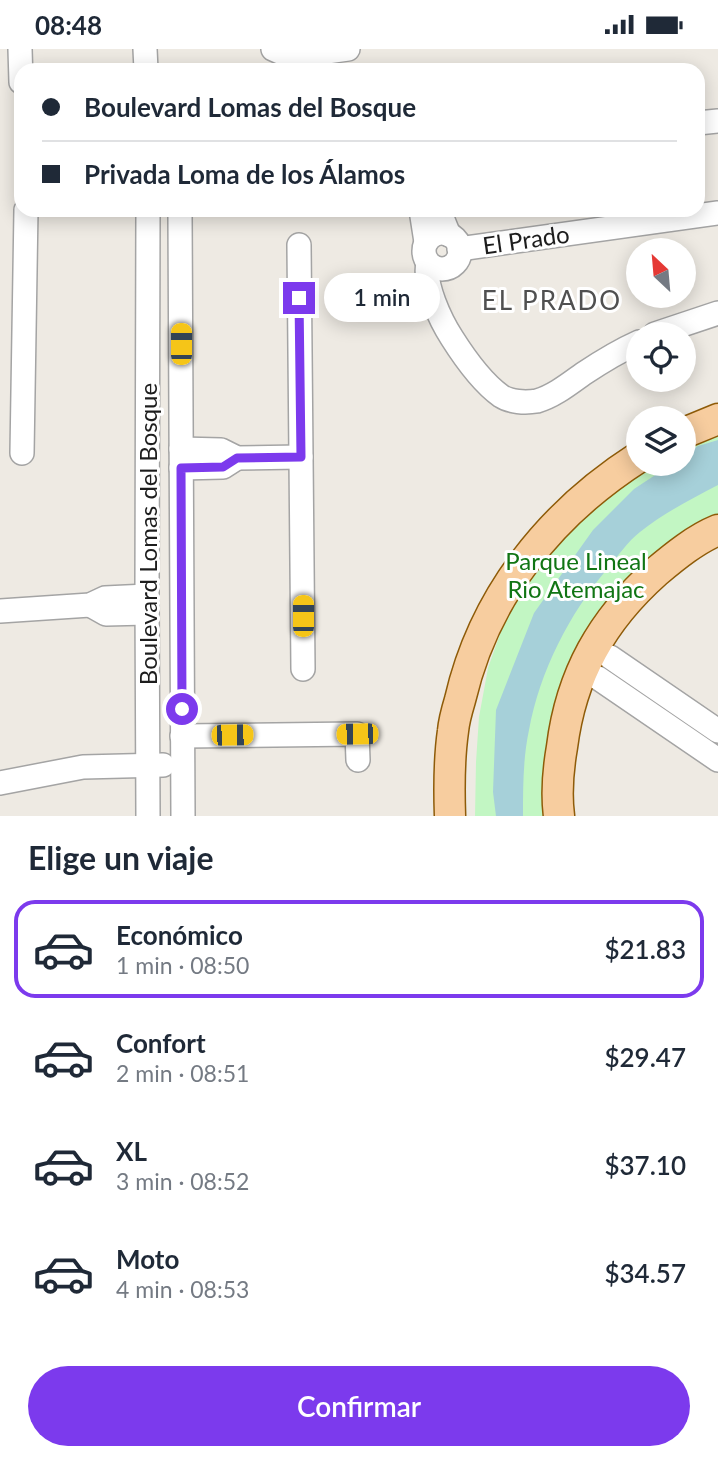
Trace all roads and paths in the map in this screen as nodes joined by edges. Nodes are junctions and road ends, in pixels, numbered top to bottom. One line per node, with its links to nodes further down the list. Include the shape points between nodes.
1 (273, 49): 2 (street, via 291,57)
2 (348, 49)
3 (26, 217): 17 (street)
4 (149, 217): 24 (street, Boulevard Lomas del Bosque)
5 (182, 217): 19 (street, Boulevard Lomas del Bosque)
6 (422, 217): 11 (street)
7 (442, 217): 9 (street, El Prado)
8 (682, 217): 9 (street, El Prado)
9 (454, 242): 11 (street, via 436,234); 11 (street, via 457,261 449,268 436,269)
10 (299, 245): 18 (street)
11 (427, 253): 14 (street, via 426,270 440,316 477,372 501,396 514,401 538,400)
12 (718, 313): 13 (street)
13 (691, 322)
14 (626, 350)
15 (718, 419): 16 (main road)
16 (696, 428)
17 (22, 453)
18 (301, 457): 19 (street, via 237,458 223,467); 27 (street)
19 (181, 458): 29 (street, Boulevard Lomas del Bosque)
20 (626, 465): 22 (main road, via 587,495)
21 (718, 530): 39 (main road, via 671,558 639,587 585,663 569,704 559,768)
22 (536, 547): 37 (main road, via 489,617 466,673 453,729); 38 (main road, via 487,666 470,749)
23 (718, 548): 26 (main road, via 659,591 635,618)
24 (147, 605): 25 (street, via 105,598 90,605); 33 (street, Boulevard Lomas del Bosque)
25 (0, 611)
26 (604, 668): 28 (street); 30 (street); 40 (main road, via 577,757)
27 (303, 670)
28 (715, 730): 30 (street)
29 (182, 736): 31 (street, via 357,734); 32 (street, Boulevard Lomas del Bosque)
30 (709, 754)
31 (358, 760)
32 (182, 764): 33 (street); 36 (street, Boulevard Lomas del Bosque)
33 (148, 765): 34 (street, via 83,767); 35 (street, Boulevard Lomas del Bosque)
34 (0, 783)
35 (148, 816)
36 (183, 816)
37 (450, 816)
38 (470, 816)
39 (559, 816)
40 (576, 816)

